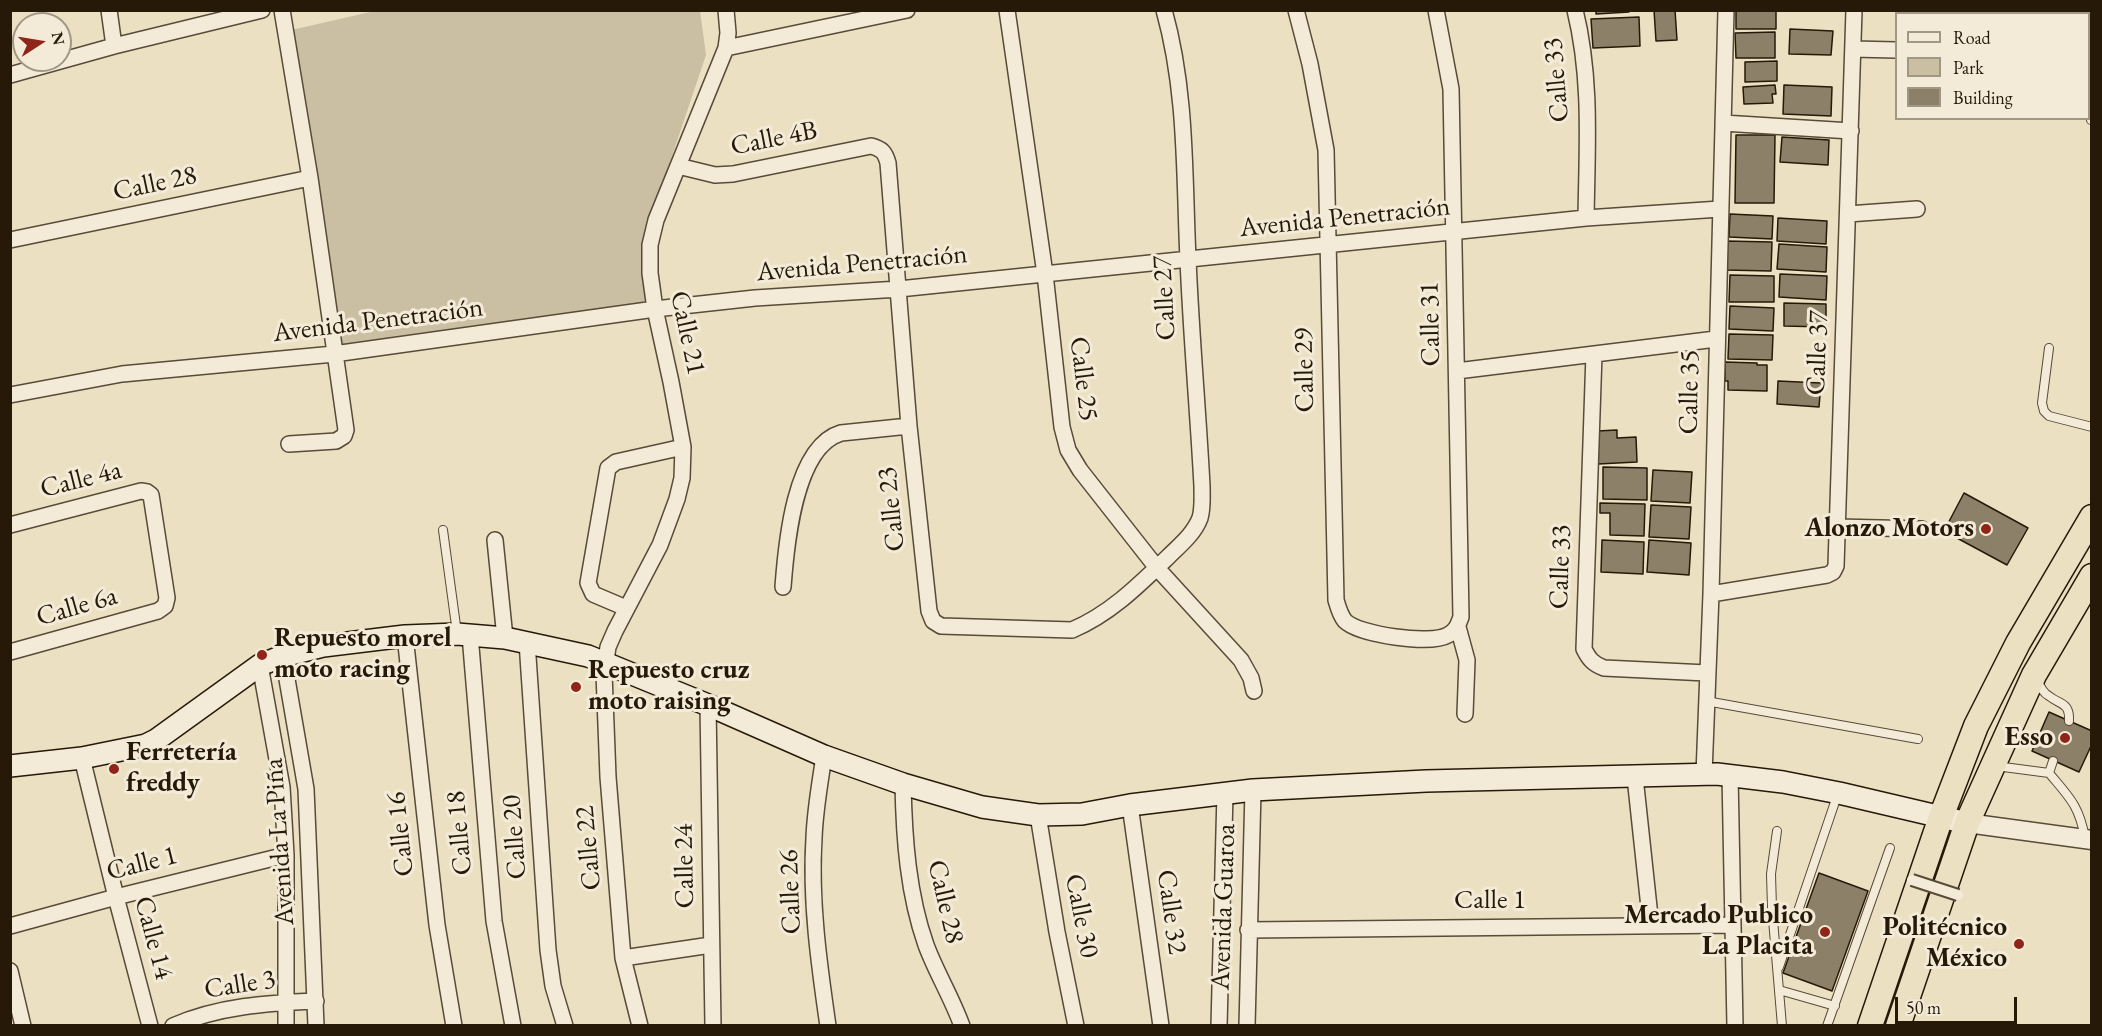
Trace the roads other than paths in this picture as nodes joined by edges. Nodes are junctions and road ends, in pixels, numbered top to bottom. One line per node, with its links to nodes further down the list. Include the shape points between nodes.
1 (109, 10): 14 (street)
2 (262, 10): 13 (street)
3 (282, 10): 23 (street)
4 (726, 10): 15 (street, Calle 21)
5 (907, 10): 15 (street)
6 (1007, 10): 32 (street, Calle 25)
7 (1164, 10): 31 (street, Calle 27, via 1183,108)
8 (1296, 10): 30 (street, Calle 29, via 1326,150)
9 (1436, 10): 28 (street, Calle 31, via 1451,89)
10 (1575, 10): 27 (street, Calle 33, via 1588,93)
11 (1726, 10): 19 (street, Calle 35)
12 (1854, 10): 16 (street, Calle 37)
13 (226, 15): 14 (street)
14 (114, 46): 18 (street)
15 (726, 48): 22 (street, Calle 21)
16 (1852, 49): 17 (street); 20 (street, Calle 37)
17 (1895, 50)
18 (10, 75)
19 (1723, 123): 20 (street); 24 (street, Calle 35)
20 (1851, 131): 26 (street, Calle 37)
21 (880, 148): 22 (street, Calle 4B, via 871,146 733,174 716,175); 33 (street, Calle 23, via 888,163)
22 (678, 166): 34 (street, Calle 21, via 652,232 649,266)
23 (310, 178): 29 (street, Calle 28); 37 (street)
24 (1720, 209): 27 (street, Avenida Penetración); 35 (street, Calle 35)
25 (1917, 209): 26 (street)
26 (1848, 214): 47 (street, Calle 37)
27 (1586, 218): 28 (street, Avenida Penetración)
28 (1455, 233): 30 (street, Avenida Penetración); 39 (street, Calle 31)
29 (10, 240)
30 (1328, 245): 31 (street, Avenida Penetración); 57 (street, Calle 29, via 1338,610 1354,628 1372,633 1431,640)
31 (1188, 260): 32 (street, Avenida Penetración); 51 (street, Calle 27, via 1202,503 1200,518 1191,534)
32 (1045, 274): 33 (street, Avenida Penetración); 51 (street, Calle 25, via 1068,450)
33 (899, 289): 34 (street, Avenida Penetración); 41 (street, Calle 23)
34 (655, 309): 37 (street, Avenida Penetración); 44 (street, Calle 21)
35 (1716, 339): 38 (street); 54 (street, Calle 35)
36 (2049, 348): 42 (lane, via 2044,411 2049,416)
37 (334, 354): 40 (street, Avenida Penetración, via 122,374); 43 (street, via 344,436 336,441)
38 (1594, 354): 39 (street); 66 (street, Calle 33, via 1584,649 1588,658 1604,668)
39 (1457, 372): 57 (street, Calle 31, via 1461,617)
40 (10, 395)
41 (909, 426): 51 (street, Calle 23, via 929,611 933,621 941,626 1072,630 1102,615); 53 (street, via 841,433 825,440 816,450 797,494)
42 (2091, 427)
43 (288, 444)
44 (682, 447): 55 (street, Calle 21, via 677,499 660,545); 55 (street, via 616,462 608,468 588,583 593,594)
45 (2091, 517): 89 (highway, via 2018,642 1976,726)
46 (10, 525): 56 (street, Calle 4a, via 147,492 151,495 167,598 165,606)
47 (1838, 527): 48 (street); 54 (street, Calle 37, via 1833,572)
48 (1922, 529)
49 (443, 530): 58 (lane)
50 (495, 540): 60 (street)
51 (1157, 568): 68 (street, Calle 25, via 1241,660)
52 (2091, 576): 67 (highway)
53 (783, 587)
54 (1711, 594): 66 (street, Calle 35)
55 (626, 608): 64 (street, Calle 21, via 611,639)
56 (158, 610): 62 (street, Calle 6a)
57 (1454, 631): 71 (street, via 1467,660)
58 (464, 635): 59 (main road); 60 (main road); 116 (street, Calle 18, via 494,921)
59 (405, 636): 63 (main road, via 323,646); 115 (street, Calle 16, via 437,925)
60 (505, 638): 61 (main road)
61 (527, 642): 64 (main road, via 588,656); 117 (street, Calle 20, via 548,950)
62 (10, 652)
63 (283, 656): 65 (main road); 107 (street, Avenida La Piña, via 306,789)
64 (605, 664): 70 (main road); 103 (street, Calle 22, via 604,713)
65 (260, 665): 75 (main road, via 156,740); 94 (street, Avenida La Piña, via 282,787)
66 (1707, 673): 69 (street, Calle 35)
67 (2034, 675): 72 (lane, via 2046,695 2063,703); 77 (highway)
68 (1254, 691)
69 (1707, 701): 73 (lane); 80 (street, Calle 35)
70 (708, 705): 74 (main road); 102 (street, Calle 24)
71 (1465, 714)
72 (2068, 721)
73 (1917, 739)
74 (825, 756): 83 (main road); 120 (street, Calle 26, via 816,810 813,865)
75 (82, 758): 78 (main road); 97 (street, Calle 14)
76 (2053, 761): 79 (lane)
77 (1992, 765): 79 (lane); 90 (highway)
78 (10, 766)
79 (2049, 773): 92 (lane, via 2074,803)
80 (1704, 774): 81 (main road); 82 (main road)
81 (1730, 776): 86 (main road); 98 (street)
82 (1635, 777): 84 (main road); 100 (street)
83 (903, 784): 88 (main road, via 982,807); 121 (street, Calle 28, via 916,915)
84 (1253, 790): 85 (main road); 101 (street, Avenida Guaroa)
85 (1225, 793): 87 (main road); 124 (street, Avenida Guaroa)
86 (1839, 793): 89 (main road); 105 (lane)
87 (1130, 805): 88 (main road, via 1082,814); 123 (street, Calle 32)
88 (1038, 815): 122 (street, Calle 30)
89 (1941, 817): 90 (main road); 129 (highway)
90 (1967, 822): 92 (street); 130 (highway)
91 (1777, 831): 105 (lane, via 1771,874)
92 (2088, 840)
93 (1890, 848): 109 (lane)
94 (286, 855): 97 (street, Calle 1); 108 (street, Avenida La Piña)
95 (1912, 880): 96 (street, bridge)
96 (1958, 895)
97 (116, 897): 99 (street, Calle 1); 111 (street, Calle 14)
98 (1733, 925): 100 (street, Calle 1); 126 (street)
99 (10, 926)
100 (1651, 926): 101 (street, Calle 1)
101 (1248, 930): 125 (street, Avenida Guaroa)
102 (711, 945): 103 (street); 119 (street, Calle 24)
103 (623, 958): 118 (street, Calle 22)
104 (10, 971): 110 (street)
105 (1778, 971): 106 (lane)
106 (1779, 990): 109 (lane); 127 (lane)
107 (316, 1001): 108 (street, Calle 3); 114 (street, Avenida La Piña)
108 (285, 1002): 112 (street, Calle 3, via 217,1012); 113 (street, Avenida La Piña)
109 (1835, 1006): 128 (lane)
110 (22, 1026)
111 (150, 1026)
112 (173, 1026)
113 (286, 1026)
114 (316, 1026)
115 (454, 1026)
116 (513, 1026)
117 (565, 1026)
118 (640, 1026)
119 (713, 1026)
120 (828, 1026)
121 (962, 1026)
122 (1076, 1026)
123 (1161, 1026)
124 (1219, 1026)
125 (1247, 1026)
126 (1736, 1026)
127 (1782, 1026)
128 (1827, 1026)
129 (1870, 1026)
130 (1898, 1026)

